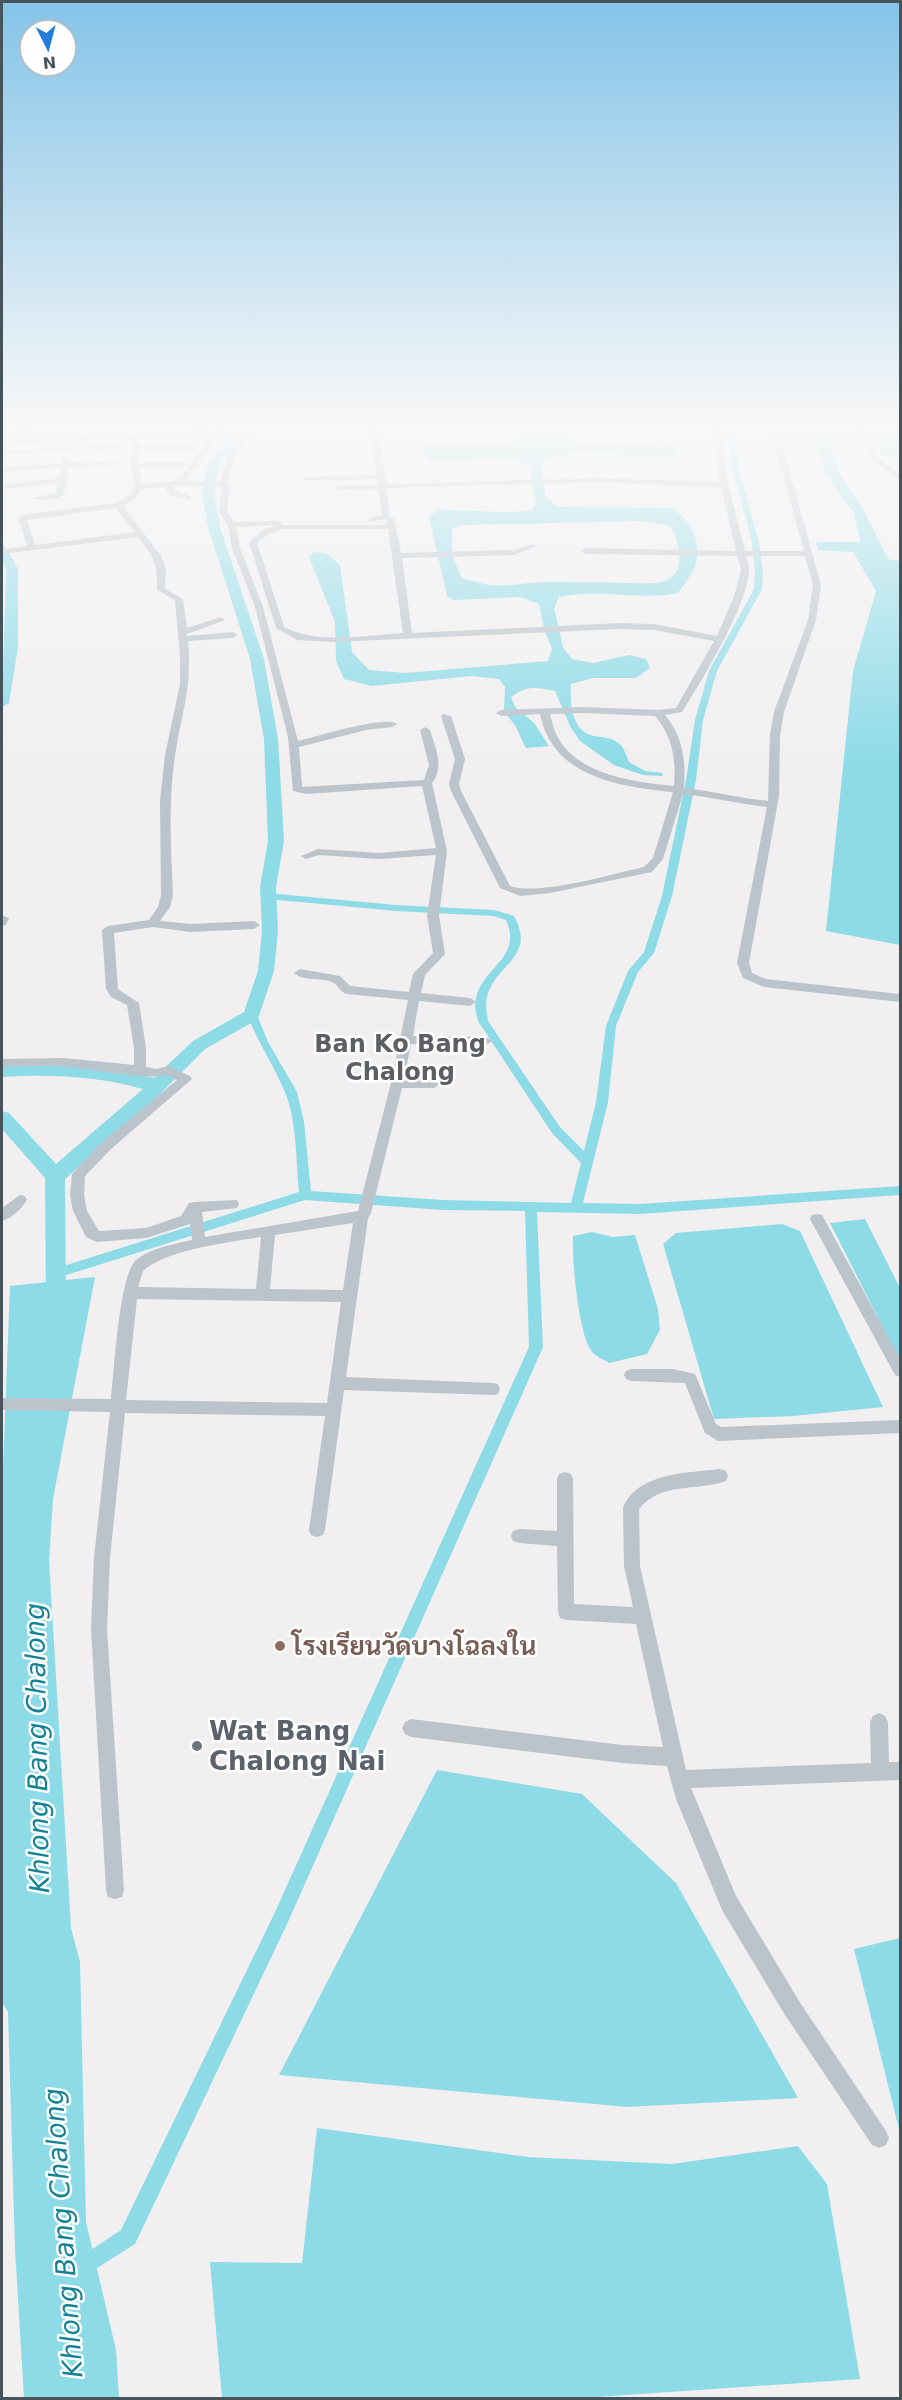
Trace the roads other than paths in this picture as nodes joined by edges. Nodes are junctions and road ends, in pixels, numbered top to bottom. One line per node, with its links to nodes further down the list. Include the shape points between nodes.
1 (27, 537): 10 (street)
2 (117, 537): 10 (street)
3 (143, 537): 17 (street, via 162,568 161,590 179,599)
4 (234, 537): 27 (street, via 259,607)
5 (260, 537): 19 (street, via 253,543 280,628 297,637)
6 (392, 537): 15 (street)
7 (738, 537): 13 (street)
8 (803, 537): 14 (street)
9 (533, 546): 15 (street, via 520,552)
10 (29, 548): 12 (street)
11 (586, 551): 13 (street)
12 (2, 552)
13 (742, 553): 14 (street); 20 (street, via 743,582)
14 (807, 554): 30 (street, via 816,578 813,616 779,712)
15 (397, 556): 19 (street)
16 (221, 620): 17 (street)
17 (183, 635): 18 (street); 33 (street, via 185,684 165,801 167,895)
18 (233, 635)
19 (408, 636): 20 (street, via 654,627)
20 (720, 639): 23 (street, via 681,709)
21 (544, 712): 22 (street); 23 (street); 29 (street, via 554,739 570,757 589,768 619,782)
22 (501, 713)
23 (658, 713): 29 (street, via 676,736)
24 (446, 716): 29 (street, via 460,759 456,791 506,888 513,892 550,890 648,870 658,859)
25 (392, 724): 27 (street)
26 (425, 730): 28 (street, via 433,770)
27 (294, 745): 28 (street, via 298,790)
28 (427, 783): 31 (street)
29 (682, 790): 30 (street, via 732,800)
30 (773, 800): 37 (street, via 743,963 747,975 772,984)
31 (442, 851): 32 (street); 36 (street, via 433,916 439,954 419,974)
32 (306, 855)
33 (153, 923): 34 (street, via 170,928); 42 (street, via 108,930 107,934 112,989 133,1004)
34 (254, 925)
35 (300, 973): 36 (street, via 336,979 348,990)
36 (414, 996): 38 (street); 39 (street)
37 (900, 998)
38 (470, 1002)
39 (405, 1040): 40 (street); 43 (street)
40 (486, 1041)
41 (2, 1063): 42 (street, via 64,1062)
42 (140, 1070): 47 (street, via 156,1074 168,1070 186,1079 105,1146 80,1174 80,1211 97,1237 146,1233 186,1220)
43 (397, 1083): 44 (street); 48 (street)
44 (434, 1084)
45 (20, 1200): 49 (street)
46 (232, 1204): 47 (street)
47 (195, 1209): 52 (street)
48 (362, 1215): 51 (street); 55 (street)
49 (2, 1216)
50 (817, 1219): 56 (street)
51 (268, 1231): 52 (street); 54 (street)
52 (199, 1244): 53 (street, via 143,1261)
53 (130, 1293): 54 (street); 61 (street)
54 (263, 1293): 55 (street)
55 (349, 1296): 58 (street)
56 (900, 1371)
57 (631, 1375): 63 (street, via 690,1378 710,1428 718,1434)
58 (336, 1383): 59 (street); 62 (street)
59 (493, 1389)
60 (2, 1404): 61 (street)
61 (119, 1406): 62 (street); 76 (street, via 102,1558 99,1628)
62 (334, 1410): 66 (street)
63 (900, 1427)
64 (720, 1476): 69 (street, via 661,1484 644,1492 631,1507 632,1566)
65 (565, 1479): 68 (street)
66 (316, 1530)
67 (519, 1536): 68 (street)
68 (565, 1539): 69 (street, via 566,1612)
69 (643, 1616): 72 (street)
70 (879, 1722): 74 (street)
71 (411, 1728): 72 (street)
72 (674, 1757): 75 (street)
73 (900, 1771): 74 (street)
74 (879, 1772): 75 (street)
75 (679, 1779): 77 (street, via 729,1903 792,2008)
76 (115, 1890)
77 (879, 2138)

